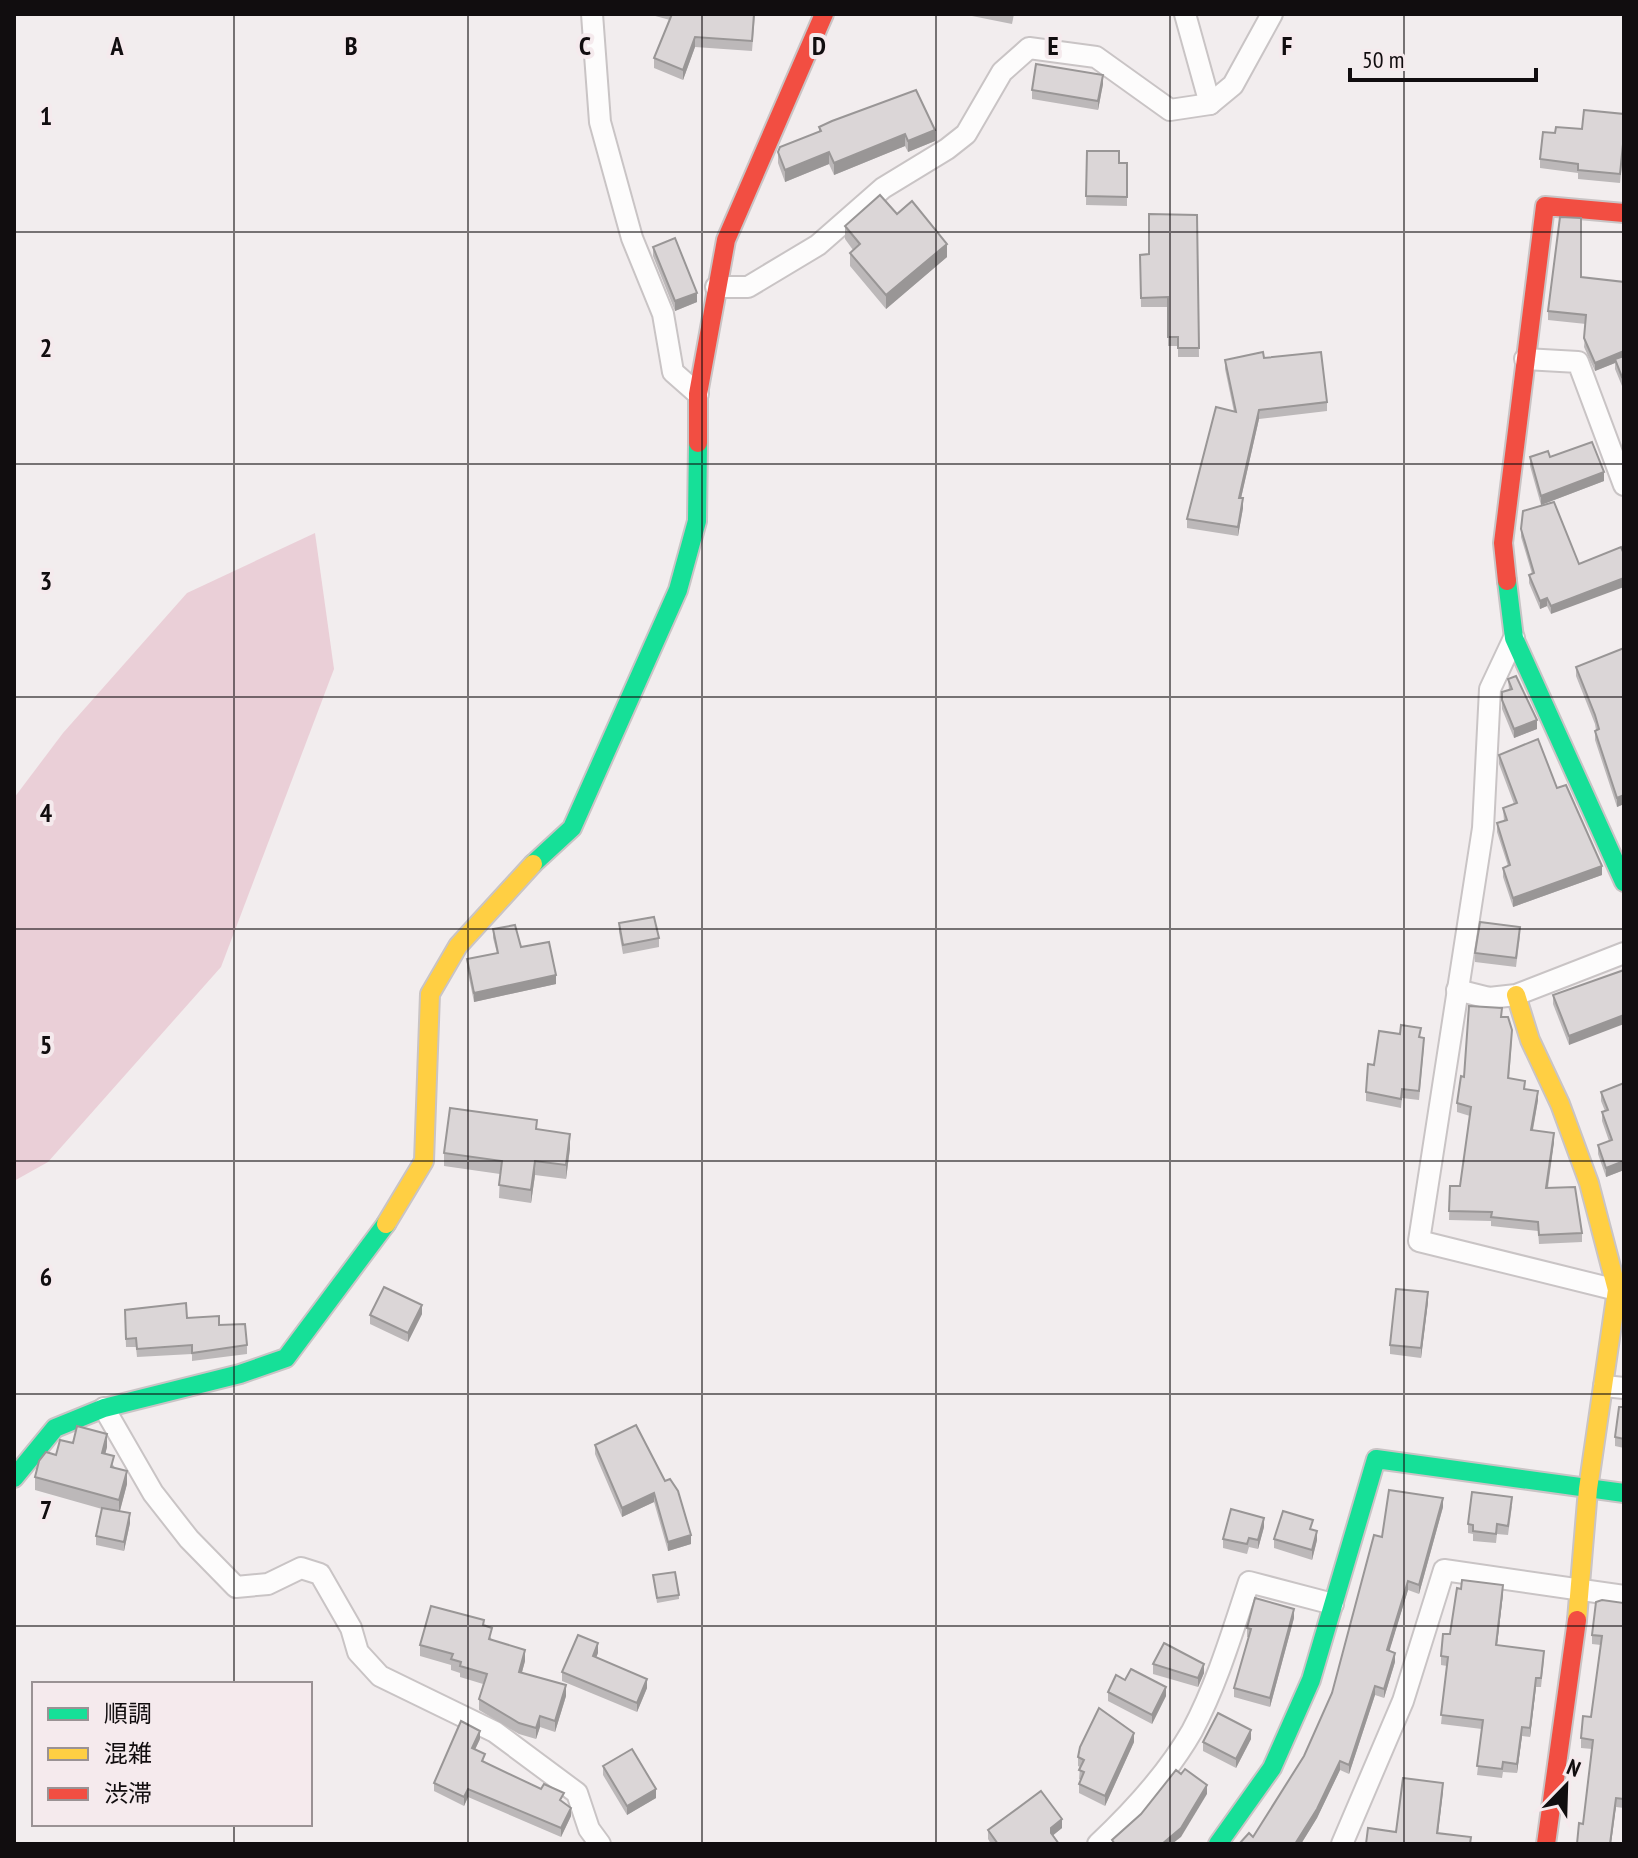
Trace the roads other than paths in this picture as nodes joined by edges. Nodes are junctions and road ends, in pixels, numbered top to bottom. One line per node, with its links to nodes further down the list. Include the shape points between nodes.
1 (592, 14): 9 (street, via 600,122 632,238 663,314 673,372)
2 (824, 14): 7 (street, via 726,240)
3 (1185, 14): 5 (street)
4 (1272, 14): 5 (street, via 1233,85)
5 (1210, 104): 7 (street, via 1170,110 1096,57 1029,48 1002,72 966,134 947,149 883,188 818,245 748,287)
6 (1624, 213): 8 (street, via 1545,206)
7 (716, 287): 9 (street)
8 (1525, 359): 10 (street, via 1578,362); 11 (street, via 1503,543)
9 (698, 394): 18 (street, via 697,521 678,590 572,828 519,877 458,946 430,994 424,1161 395,1212 286,1358)
10 (1624, 485)
11 (1514, 638): 12 (street); 14 (street, via 1490,689 1483,828)
12 (1624, 882)
13 (1624, 953): 15 (street)
14 (1457, 990): 15 (street, via 1489,998); 16 (street, via 1419,1241)
15 (1516, 995): 16 (street, via 1589,1183)
16 (1617, 1290): 17 (street)
17 (1614, 1387): 20 (street)
18 (104, 1408): 19 (street, via 55,1428); 25 (street, via 153,1493 236,1587 268,1584 301,1568 320,1574 351,1628 358,1652 380,1676 495,1732 577,1793)
19 (14, 1478)
20 (1588, 1489): 21 (street); 22 (street); 24 (street, via 1376,1459)
21 (1624, 1493)
22 (1581, 1591): 23 (street); 28 (street, via 1444,1570 1403,1701); 29 (street)
23 (1624, 1596)
24 (1333, 1604): 26 (street, via 1249,1582 1223,1662 1191,1732 1135,1808); 27 (street, via 1311,1680 1272,1768)
25 (600, 1844)
26 (1098, 1844)
27 (1218, 1844)
28 (1342, 1844)
29 (1546, 1844)

